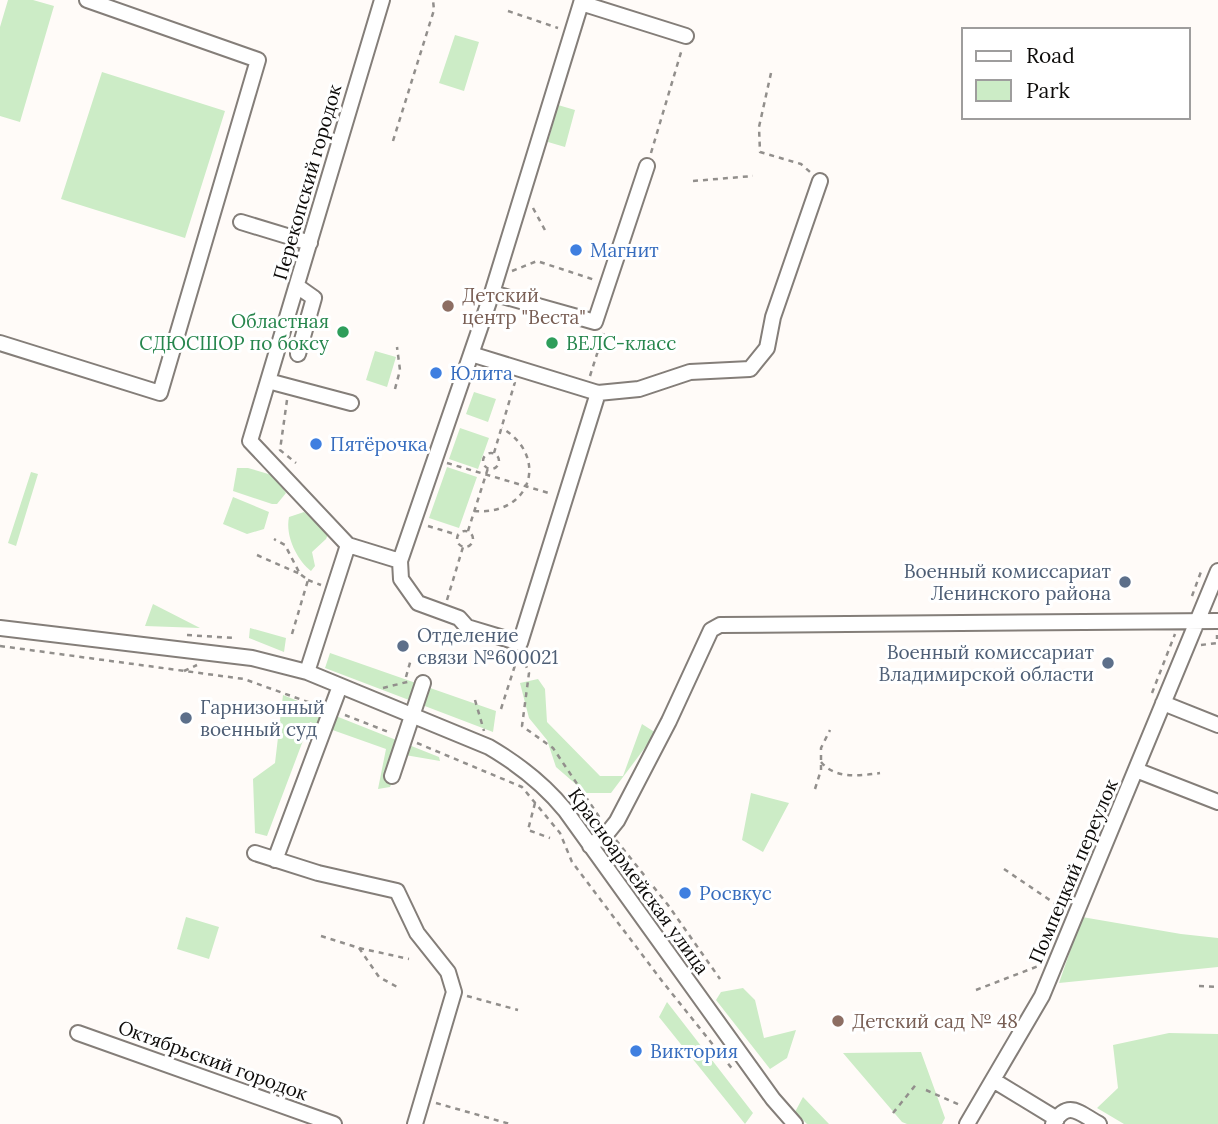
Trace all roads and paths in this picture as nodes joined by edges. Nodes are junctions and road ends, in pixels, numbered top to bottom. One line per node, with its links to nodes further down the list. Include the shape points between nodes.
1 (87, 0): 23 (street, via 258,60 160,393)
2 (382, 0): 17 (street, Перекопский городок)
3 (433, 0): 9 (path, via 434,10)
4 (581, 1): 6 (street); 7 (street)
5 (508, 11): 6 (path)
6 (572, 33): 14 (street)
7 (685, 36): 10 (path)
8 (771, 73): 13 (path, via 759,127 760,152 801,164)
9 (393, 141)
10 (647, 166): 19 (street)
11 (753, 176): 12 (path)
12 (693, 181)
13 (820, 181): 31 (street, via 773,317 767,348 750,369 690,372 639,389)
14 (523, 190): 16 (path); 18 (street)
15 (241, 222): 17 (street)
16 (546, 232)
17 (310, 243): 20 (street, Перекопский городок)
18 (497, 276): 19 (path, via 537,261); 21 (street)
19 (608, 284): 21 (street, via 595,322)
20 (297, 286): 26 (street, via 314,298); 27 (street, Перекопский городок)
21 (492, 293): 25 (street)
22 (606, 325): 31 (path)
23 (0, 343)
24 (397, 347): 29 (path, via 400,370)
25 (471, 354): 31 (street); 35 (street)
26 (298, 355)
27 (268, 381): 28 (street); 46 (street, Перекопский городок, via 250,441)
28 (289, 387): 32 (street); 36 (path, via 280,450)
29 (395, 389)
30 (512, 390): 33 (path)
31 (592, 391): 40 (street)
32 (351, 403)
33 (502, 428): 34 (path); 39 (path, via 527,454)
34 (494, 453): 37 (path, via 485,456 483,463); 37 (path, via 498,466)
35 (435, 460): 38 (path); 42 (street)
36 (296, 463)
37 (488, 468): 38 (path)
38 (486, 474): 39 (path); 41 (path)
39 (526, 486): 40 (path); 41 (path, via 510,505)
40 (565, 497): 53 (street, via 520,643 467,627 459,618)
41 (474, 511): 43 (path)
42 (414, 522): 44 (path); 49 (street)
43 (468, 531): 44 (path); 47 (path, via 473,542)
44 (458, 536): 47 (path)
45 (274, 539): 52 (path, via 285,545)
46 (348, 545): 49 (street, Перекопский городок); 61 (street)
47 (463, 547): 53 (path)
48 (257, 555): 52 (path)
49 (400, 561): 53 (street, via 401,579 418,603)
50 (1202, 569): 55 (path)
51 (1218, 571): 56 (street, Помпецкий переулок)
52 (300, 574): 58 (path, via 308,580)
53 (443, 613)
54 (1218, 621): 56 (street)
55 (1180, 622): 56 (street); 67 (path); 82 (street, via 720,625 711,630 636,786)
56 (1195, 622): 67 (street, Помпецкий переулок)
57 (0, 628): 61 (street, Красноармейская улица, via 252,658)
58 (292, 634)
59 (0, 646): 69 (path, via 244,679)
60 (411, 659): 62 (path)
61 (307, 672): 64 (street, Красноармейская улица)
62 (406, 677)
63 (419, 681): 65 (path); 70 (street)
64 (340, 686): 69 (street); 70 (street, Красноармейская улица)
65 (382, 688)
66 (475, 700): 74 (path)
67 (1156, 701): 71 (street); 76 (street, Помпецкий переулок)
68 (501, 709): 82 (path, via 519,651 529,673 522,726 553,748)
69 (331, 710): 73 (path); 86 (street)
70 (411, 715): 73 (street); 74 (street, Красноармейская улица)
71 (1218, 725)
72 (830, 730): 75 (path, via 821,748)
73 (403, 737): 78 (street); 81 (path, via 522,787)
74 (489, 747): 84 (street, Красноармейская улица, via 534,777)
75 (821, 762): 77 (path, via 828,770 846,775); 79 (path)
76 (1136, 770): 80 (street); 102 (street, Помпецкий переулок, via 1042,996)
77 (880, 773)
78 (392, 776)
79 (815, 789)
80 (1218, 802)
81 (535, 803): 83 (path, via 527,830); 101 (path, via 559,833 572,862)
82 (609, 831): 84 (street); 93 (path)
83 (550, 838)
84 (590, 846): 112 (street, Красноармейская улица)
85 (254, 853): 86 (street)
86 (275, 860): 98 (street, via 397,891 417,933 448,972)
87 (1003, 869): 88 (path)
88 (1066, 911)
89 (321, 936): 90 (path)
90 (359, 948): 91 (path); 96 (path, via 379,977)
91 (409, 959)
92 (1041, 965): 97 (path)
93 (720, 979)
94 (1199, 986): 95 (path)
95 (1218, 987)
96 (399, 988)
97 (976, 990)
98 (454, 992): 99 (path); 105 (street)
99 (518, 1010)
100 (78, 1033): 109 (street, Октябрьский городок)
101 (736, 1073)
102 (993, 1080): 107 (street, Помпецкий переулок); 108 (street)
103 (918, 1082): 106 (path)
104 (926, 1090): 107 (path)
105 (423, 1099): 110 (street); 111 (path)
106 (892, 1113)
107 (970, 1118)
108 (1055, 1121): 113 (street, via 1066,1109)
109 (334, 1124)
110 (415, 1124)
111 (510, 1124)
112 (795, 1124)
113 (1099, 1124)

